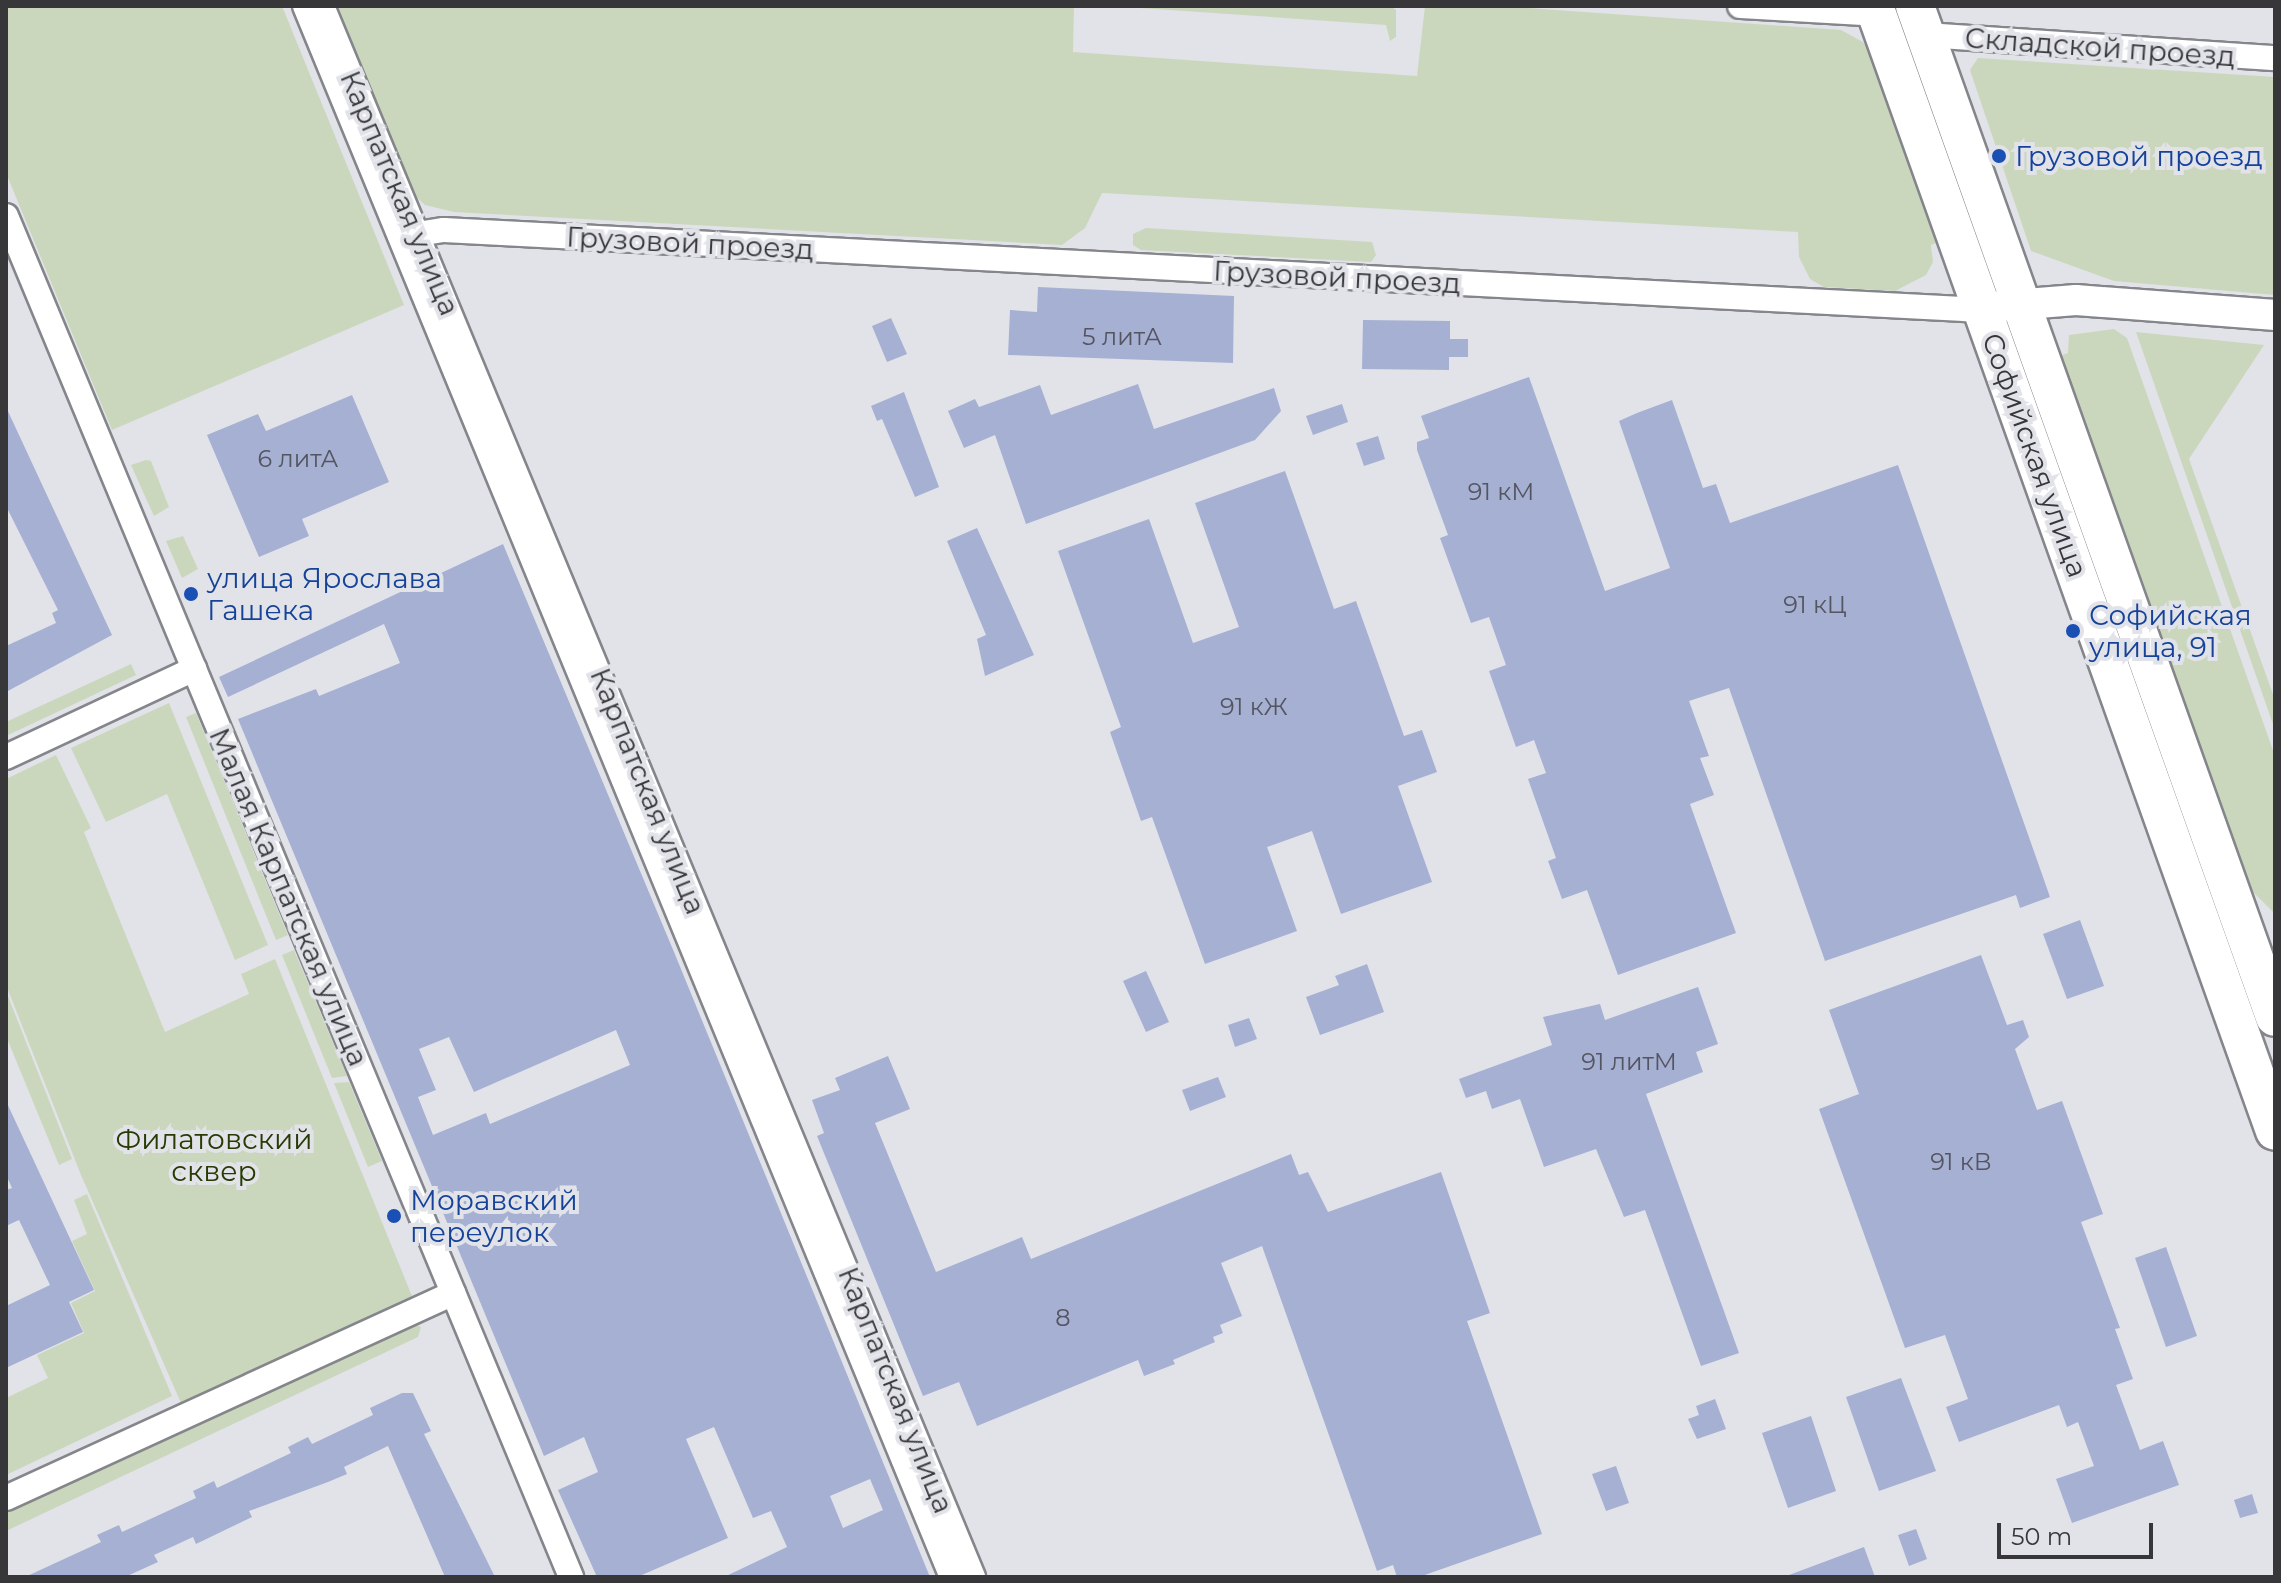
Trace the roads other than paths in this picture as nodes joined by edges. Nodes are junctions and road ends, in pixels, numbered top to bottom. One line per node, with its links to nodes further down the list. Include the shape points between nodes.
1 (305, 6): 8 (street, Карпатская улица)
2 (322, 6): 8 (street, Карпатская улица)
3 (1740, 6): 4 (street)
4 (1876, 10): 10 (main road, Софийская улица)
5 (1921, 20): 6 (street, Складской проезд); 9 (main road, Софийская улица)
6 (2275, 58)
7 (6, 216): 12 (street, Малая Карпатская улица)
8 (408, 235): 10 (street, Грузовой проезд); 19 (street, Карпатская улица); 20 (street, Карпатская улица)
9 (2020, 302): 10 (street, Грузовой проезд); 11 (street, Грузовой проезд, via 2076,300); 14 (main road, Софийская улица)
10 (1983, 310): 15 (main road, Софийская улица)
11 (2275, 315)
12 (194, 669): 13 (street); 16 (street, Малая Карпатская улица)
13 (6, 757)
14 (2275, 1017)
15 (2275, 1131)
16 (453, 1293): 17 (street); 18 (street, Малая Карпатская улица)
17 (6, 1498)
18 (571, 1577)
19 (952, 1577)
20 (973, 1577)

